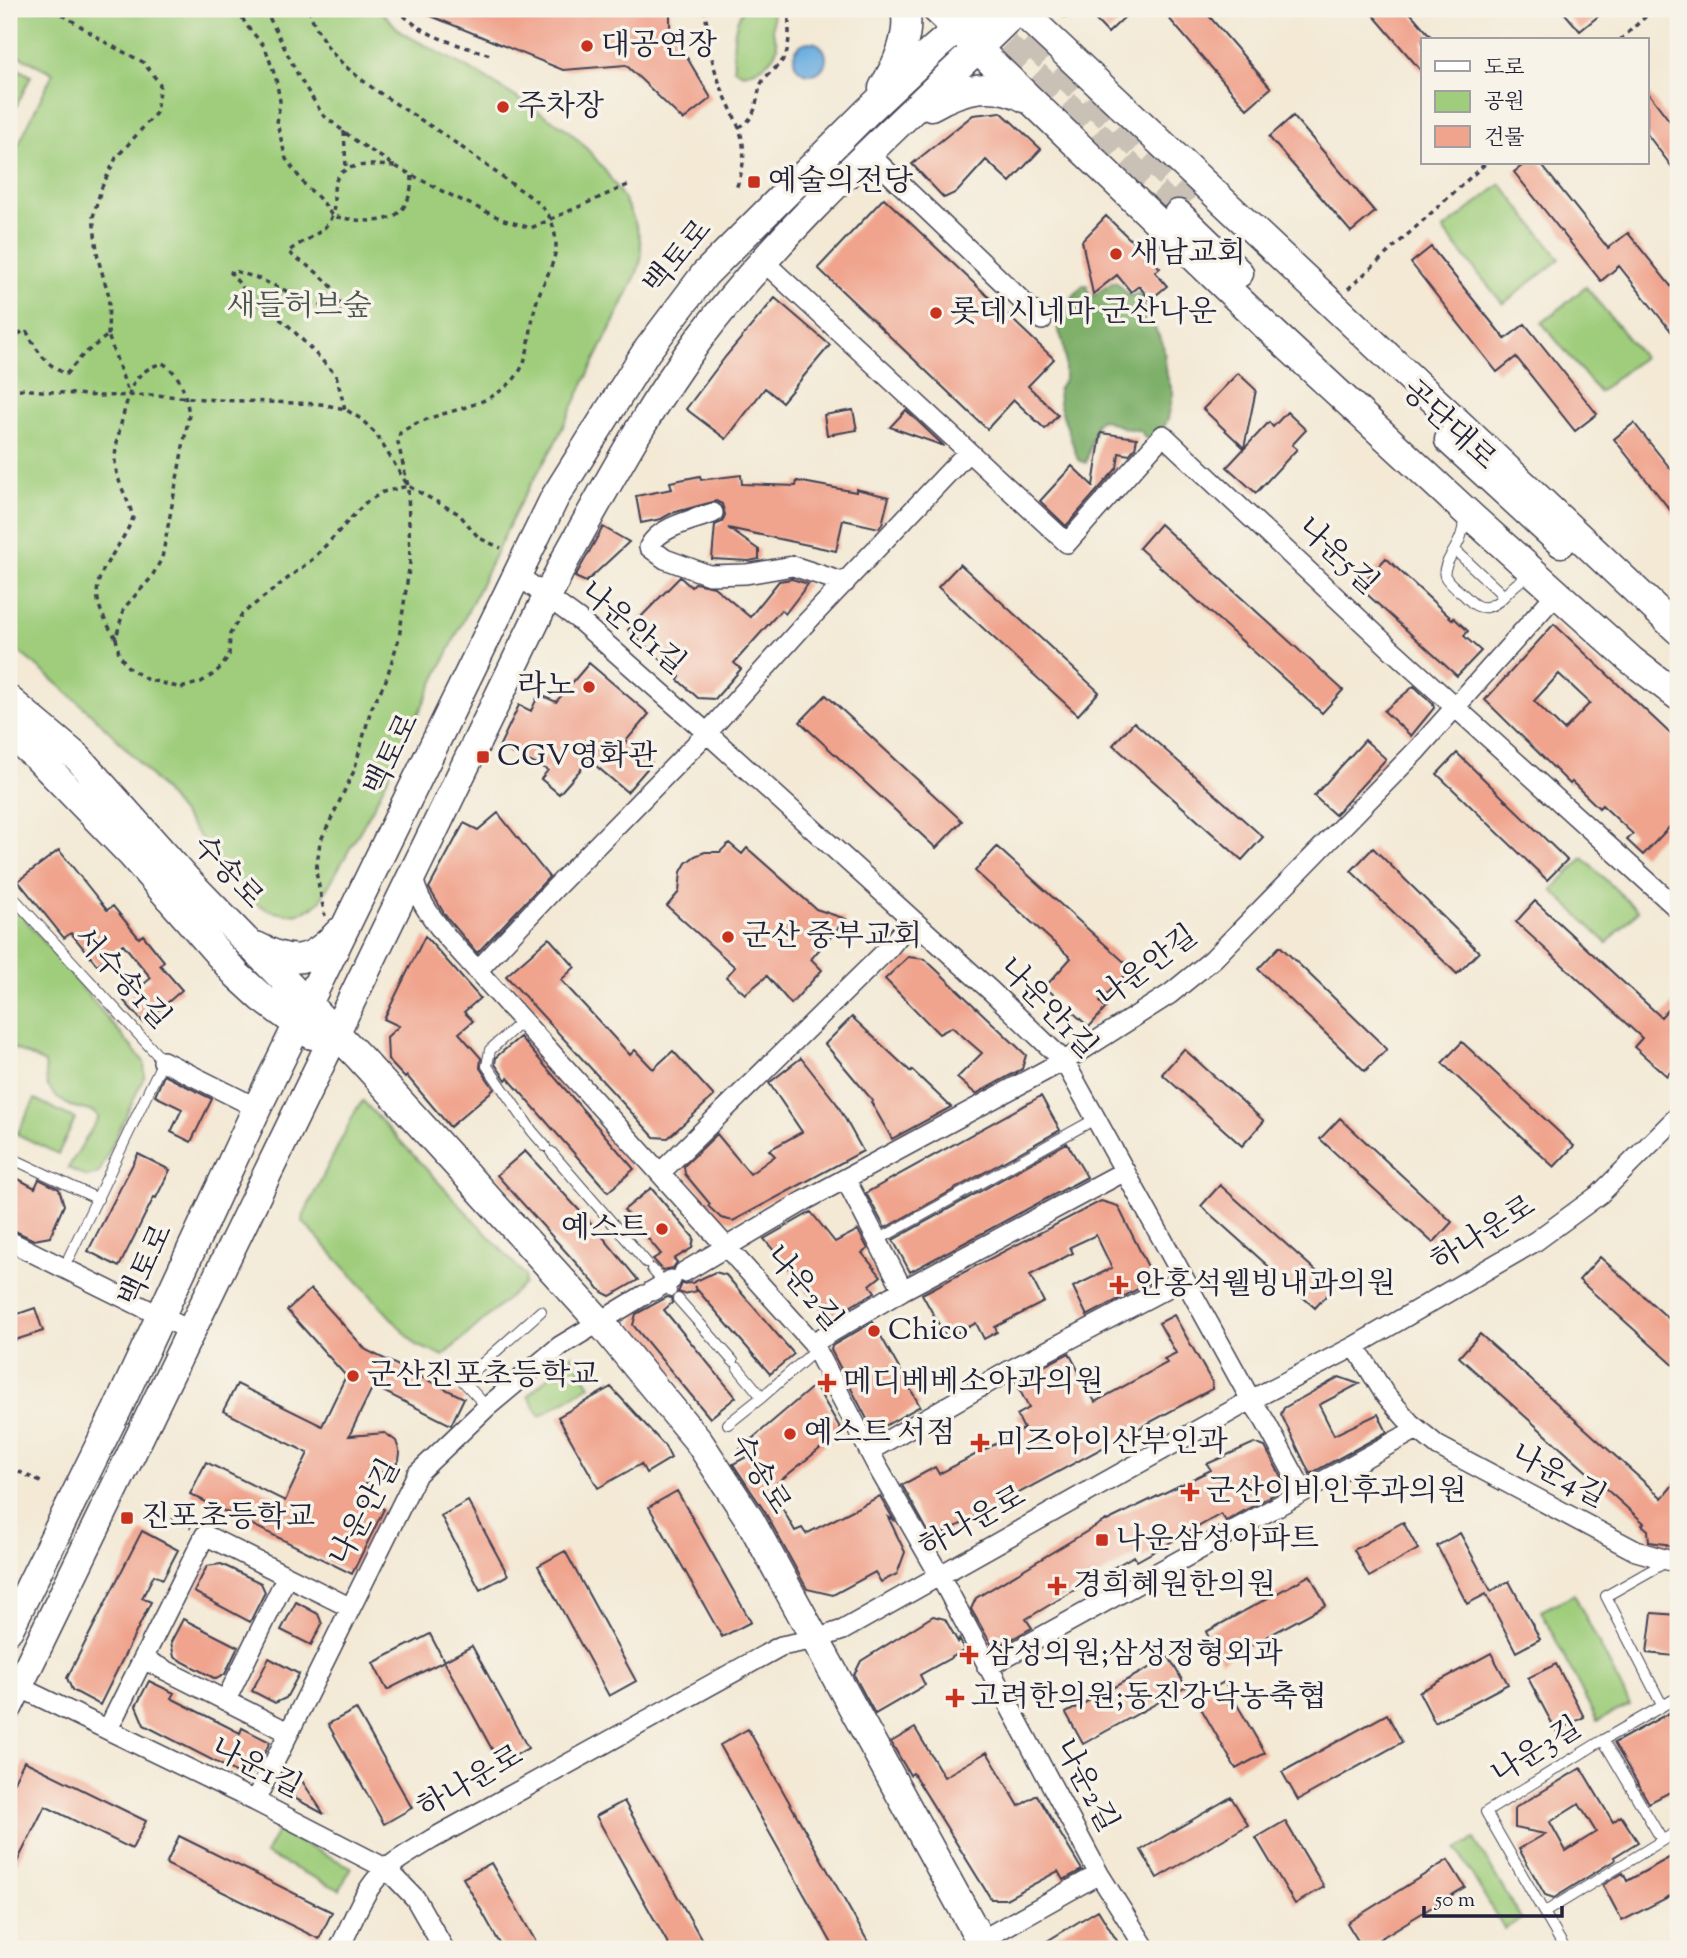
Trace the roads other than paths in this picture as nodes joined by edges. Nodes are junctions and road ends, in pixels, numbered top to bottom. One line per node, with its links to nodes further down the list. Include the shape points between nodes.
1 (905, 9): 10 (street, via 905,40)
2 (936, 9): 6 (street)
3 (980, 9): 6 (street, 백토로)
4 (1019, 9): 7 (street); 8 (street)
5 (1054, 9): 8 (street, via 1058,37)
6 (956, 29): 7 (street); 10 (street, 백토로)
7 (978, 49): 9 (street); 11 (street)
8 (1079, 67): 23 (street)
9 (1037, 104): 11 (street, via 1002,89 952,93); 15 (street)
10 (869, 110): 18 (street, 백토로, via 740,237 683,302 584,449)
11 (874, 149): 12 (street); 13 (street)
12 (763, 261): 14 (street); 21 (street, via 657,397)
13 (1042, 320)
14 (968, 452): 19 (street); 28 (street, 나운5길, via 1067,543 1163,435)
15 (1457, 503): 17 (lane, via 1465,526); 20 (street)
16 (713, 513): 19 (street, via 668,530 652,539 649,547 665,559 709,575 793,566)
17 (1455, 551): 22 (lane); 22 (lane, via 1444,573 1475,605 1491,606)
18 (516, 574): 21 (street, 나운안1길); 35 (street, 백토로)
19 (845, 583): 30 (street)
20 (1551, 590): 22 (lane, via 1530,578 1522,579); 26 (street); 28 (street, 나운안길)
21 (547, 596): 30 (street, 나운안1길); 31 (street)
22 (1504, 596)
23 (1678, 630)
24 (1678, 647): 25 (street, 공단대로, via 1186,206 1376,405)
25 (1678, 681)
26 (1678, 696)
27 (9, 700): 36 (street, 수송로, via 78,758)
28 (1455, 706): 33 (street, 나운5길); 41 (street, 나운안길, via 1213,959 1170,994)
29 (9, 733): 38 (street, 수송로, via 132,855 237,975)
30 (707, 733): 34 (street, 나운안1길); 37 (street)
31 (413, 874): 37 (street, 나운2길, via 425,907); 40 (street)
32 (9, 893): 42 (lane, 서수송1길)
33 (1678, 909)
34 (909, 917): 41 (street, 나운안1길); 48 (street, via 888,949)
35 (337, 921): 36 (street, via 322,951 299,960 259,947); 38 (street, 백토로)
36 (231, 925): 38 (street, 수송로)
37 (477, 971): 39 (street, 나운2길)
38 (303, 1015): 40 (street, 수송로); 43 (street, 백토로)
39 (522, 1021): 48 (street, 나운2길); 56 (lane, via 490,1050 487,1066 532,1131)
40 (332, 1040): 60 (street, 수송로, via 393,1095); 61 (street)
41 (1064, 1060): 45 (street, 나운안1길); 49 (street, 나운안길)
42 (163, 1061): 43 (street); 50 (lane, 서수송1길)
43 (257, 1108): 59 (street, 백토로)
44 (1678, 1116): 63 (street, 하나운로, via 1600,1194 1536,1241)
45 (1097, 1118): 47 (street, 나운안1길); 51 (lane)
46 (9, 1157): 50 (lane)
47 (1125, 1171): 55 (street, 나운안1길); 57 (street)
48 (660, 1173): 53 (street, 나운2길)
49 (846, 1180): 51 (street); 53 (street, 나운안길)
50 (98, 1199): 54 (lane, 서수송1길)
51 (878, 1240): 57 (street)
52 (9, 1241): 59 (street)
53 (728, 1246): 56 (street, 나운안길); 62 (street, 나운2길)
54 (69, 1256)
55 (1184, 1279): 65 (street, 나운안1길); 69 (street, via 1018,1365)
56 (663, 1283): 60 (street, 나운안길); 64 (lane)
57 (903, 1290): 62 (street)
58 (541, 1311): 66 (lane, via 463,1381)
59 (160, 1316): 61 (street); 75 (street, 백토로)
60 (600, 1322): 66 (street, 나운안길, via 560,1346); 76 (street, 수송로, via 699,1442 750,1520)
61 (191, 1331): 79 (street)
62 (815, 1346): 64 (lane); 69 (street, 나운2길)
63 (1354, 1346): 65 (street, 하나운로); 68 (street, 나운4길, via 1384,1393)
64 (762, 1397): 67 (lane)
65 (1251, 1400): 70 (street, 나운안1길); 73 (street, 하나운로)
66 (487, 1407): 74 (street, 나운안길, via 416,1474)
67 (728, 1424)
68 (1417, 1429): 70 (street); 71 (street, 나운4길, via 1475,1467 1636,1551)
69 (869, 1451): 73 (street, 나운2길)
70 (1303, 1491): 78 (street)
71 (1673, 1562): 82 (lane, via 1606,1596)
72 (287, 1576): 74 (street); 77 (street, via 205,1535); 81 (street)
73 (940, 1576): 76 (street, 하나운로, via 843,1630); 78 (street, 나운2길)
74 (349, 1607): 84 (street, 나운안길)
75 (9, 1629)
76 (816, 1639): 89 (street, 하나운로, via 781,1646 477,1813); 92 (street, 수송로)
77 (143, 1659): 81 (street); 83 (street)
78 (988, 1667): 90 (street, 나운2길)
79 (12, 1691): 83 (street, 나운1길)
80 (1678, 1697): 82 (lane, 나운3길)
81 (226, 1700): 84 (street)
82 (1662, 1705): 85 (lane, 나운3길)
83 (108, 1729): 86 (street, 나운1길)
84 (288, 1731): 86 (street, 나운안길)
85 (1603, 1740): 88 (lane); 91 (lane, 나운3길, via 1486,1812)
86 (255, 1801): 89 (street, 나운1길)
87 (1678, 1830): 88 (lane)
88 (1662, 1840): 91 (lane)
89 (387, 1869): 93 (street, 하나운로, via 369,1890); 94 (street, 나운1길, via 415,1898)
90 (1099, 1874): 92 (street); 95 (street, 나운2길)
91 (1545, 1912): 96 (lane, 나운3길)
92 (982, 1945)
93 (340, 1949)
94 (444, 1949)
95 (1146, 1949)
96 (1565, 1949)

